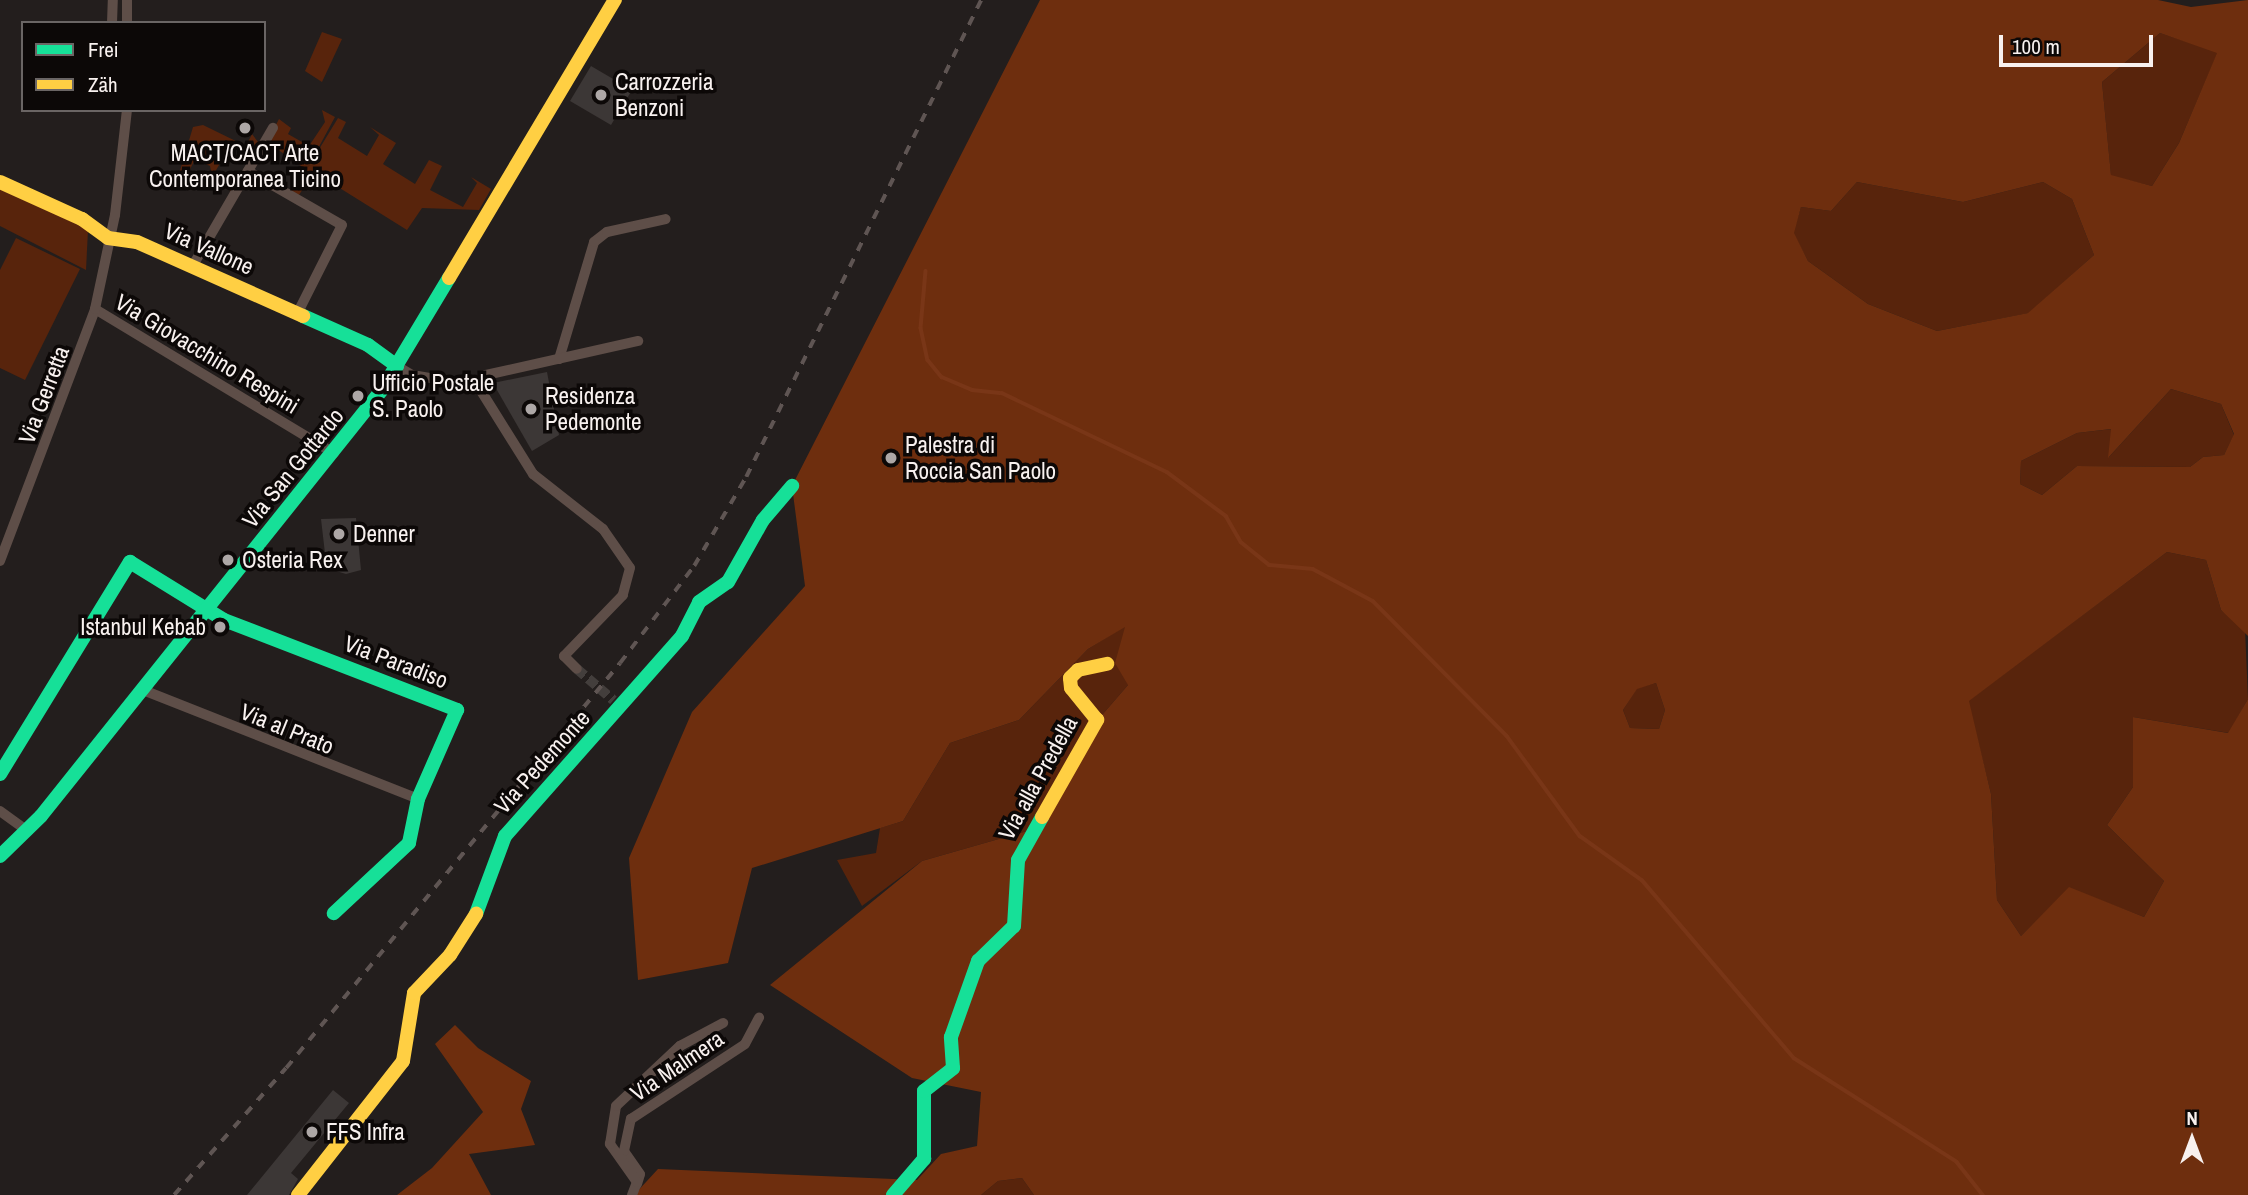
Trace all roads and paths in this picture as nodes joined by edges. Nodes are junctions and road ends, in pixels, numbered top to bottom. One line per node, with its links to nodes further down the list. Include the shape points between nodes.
1 (113, 0): 4 (street)
2 (127, 0): 5 (street)
3 (615, 0): 17 (street, Via San Gottardo)
4 (112, 21)
5 (127, 21)
6 (127, 112): 11 (street, Via Gerretta)
7 (273, 128): 8 (street)
8 (248, 171): 12 (street); 14 (street, via 342,225)
9 (0, 182): 11 (street, Via Vallone, via 82,219)
10 (666, 219): 16 (street, via 614,230 594,242)
11 (108, 238): 12 (street, Via Vallone, via 137,242); 13 (street, Via Gerretta)
12 (192, 267): 14 (street, Via Vallone)
13 (95, 309): 19 (street, Via Giovacchino Respini); 21 (street, Via Gerretta)
14 (297, 314): 17 (street, Via Vallone, via 368,345)
15 (638, 341): 16 (street)
16 (559, 359): 18 (street, via 486,375)
17 (397, 366): 18 (street, via 412,375); 19 (street, Via San Gottardo)
18 (474, 384): 24 (street, via 497,411 533,474 603,529 630,568 623,595 564,656)
19 (335, 453): 22 (street, Via San Gottardo)
20 (792, 486): 35 (street, Via Pedemonte, via 762,520 728,582 699,602 682,636 617,703 505,836 483,902 450,955 414,993 403,1061)
21 (0, 561)
22 (208, 610): 25 (street, Via San Gottardo); 26 (street, Via Paradiso, via 131,562); 27 (street, Via Paradiso, via 457,710)
23 (1107, 664): 37 (street, Via alla Predella, via 1077,670 1070,678 1071,688 1096,722 1018,860 1012,894 1014,926 978,961 951,1037 953,1068 924,1091 924,1159)
24 (577, 669)
25 (143, 690): 27 (street, Via al Prato); 29 (street, Via San Gottardo)
26 (0, 774)
27 (418, 799): 31 (street, Via Paradiso, via 409,843)
28 (0, 811): 29 (street)
29 (27, 831): 30 (street, Via San Gottardo)
30 (0, 856)
31 (334, 913)
32 (759, 1018): 34 (street, Via Malmera, via 745,1044 631,1119 624,1151 640,1174)
33 (723, 1023): 34 (street, Via Malmera, via 680,1046 616,1106 610,1144)
34 (637, 1184): 36 (street)
35 (298, 1195)
36 (632, 1195)
37 (893, 1195)

